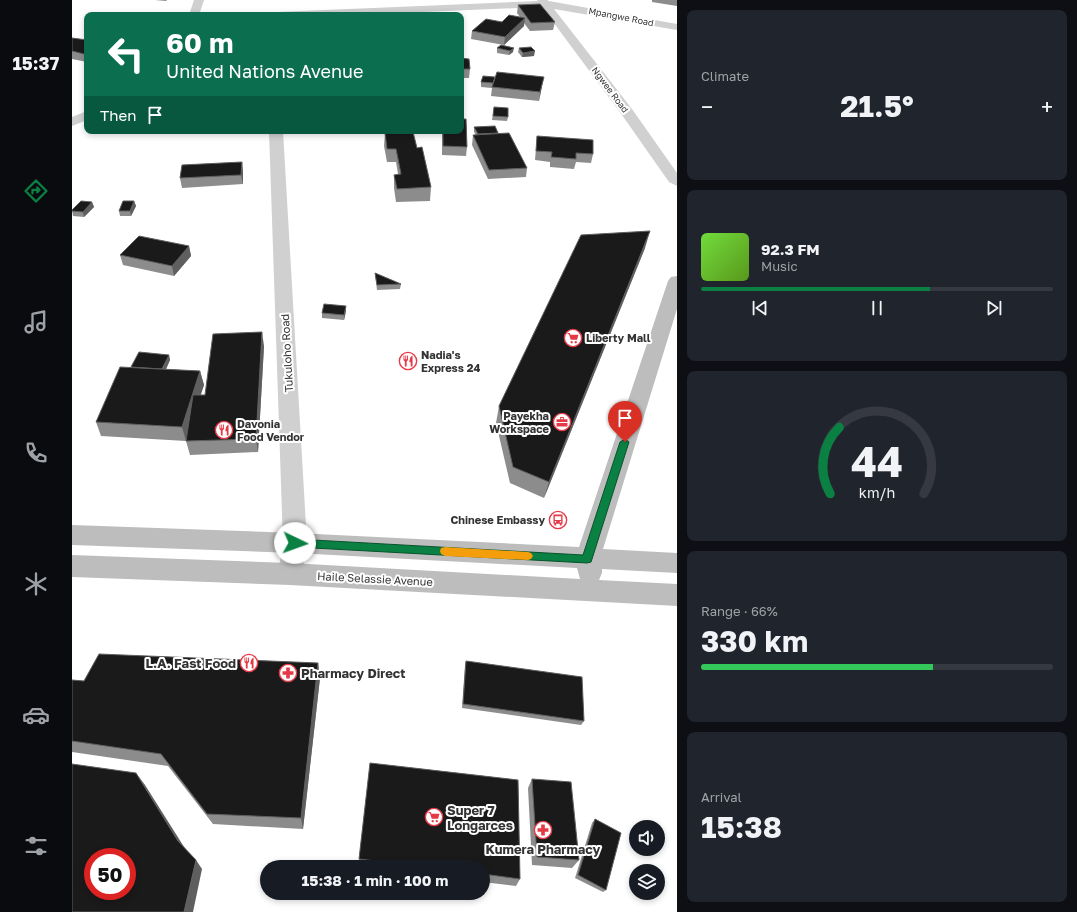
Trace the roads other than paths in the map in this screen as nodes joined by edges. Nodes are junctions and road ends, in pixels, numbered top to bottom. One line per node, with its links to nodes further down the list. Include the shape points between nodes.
1 (200, 0): 3 (street)
2 (544, 2): 4 (street, Mpangwe Road); 5 (street, Mpangwe Road); 9 (street, Ngwee Road)
3 (195, 12)
4 (339, 12)
5 (677, 27)
6 (84, 116): 7 (street)
7 (72, 122)
8 (276, 134): 12 (street, Tukuloho Road)
9 (677, 180)
10 (677, 281): 13 (main road)
11 (72, 535): 12 (main road)
12 (295, 543): 13 (main road); 16 (street, Tukuloho Road)
13 (587, 559): 14 (main road); 17 (main road)
14 (677, 563)
15 (72, 566): 16 (main road, Haile Selassie Avenue)
16 (290, 574): 17 (main road, Haile Selassie Avenue)
17 (594, 591): 18 (main road, Haile Selassie Avenue)
18 (677, 595)

